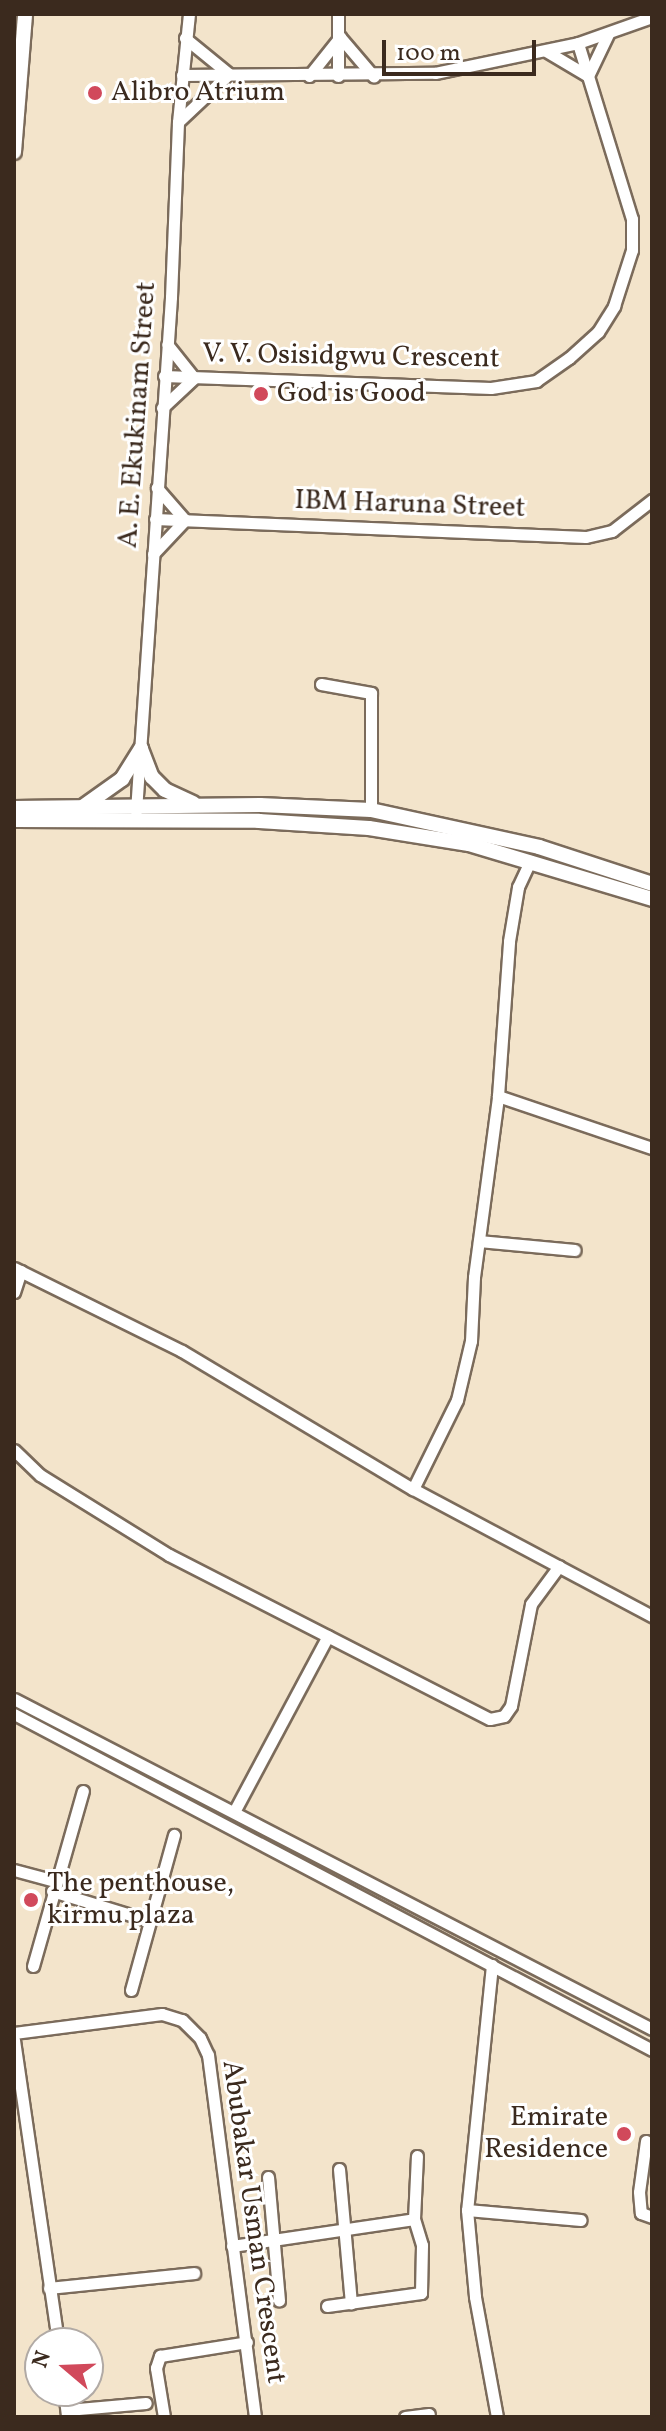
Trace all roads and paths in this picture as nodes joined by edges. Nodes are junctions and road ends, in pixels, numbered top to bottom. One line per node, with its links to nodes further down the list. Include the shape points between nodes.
1 (25, 14): 17 (main road)
2 (189, 14): 7 (street, A. E. Ekukinam Street)
3 (338, 14): 6 (street)
4 (652, 17): 5 (street)
5 (608, 34): 8 (street); 14 (street)
6 (340, 37): 12 (street); 13 (street); 15 (street)
7 (185, 38): 10 (street); 11 (street, A. E. Ekukinam Street)
8 (578, 43): 9 (street); 14 (street, V. V. Osisidgwu Crescent)
9 (546, 51): 14 (street); 15 (street, via 435,73)
10 (229, 74): 11 (street); 12 (street); 16 (street)
11 (182, 75): 16 (street, A. E. Ekukinam Street)
12 (309, 76): 13 (street)
13 (338, 76): 15 (street)
14 (588, 76): 20 (street, V. V. Osisidgwu Crescent, via 632,219 632,250 614,306 598,332 569,358 536,381 491,388)
15 (374, 77)
16 (178, 122): 18 (street, A. E. Ekukinam Street)
17 (14, 152)
18 (167, 344): 19 (street, A. E. Ekukinam Street); 20 (street)
19 (164, 376): 20 (street, V. V. Osisidgwu Crescent); 21 (street, A. E. Ekukinam Street)
20 (194, 378): 21 (street)
21 (162, 408): 22 (street, A. E. Ekukinam Street)
22 (157, 488): 24 (street, A. E. Ekukinam Street); 25 (street)
23 (652, 500): 25 (street, IBM Haruna Street, via 612,531 586,537)
24 (155, 519): 25 (street, IBM Haruna Street); 26 (street, A. E. Ekukinam Street)
25 (185, 520): 26 (street)
26 (153, 555): 28 (street, A. E. Ekukinam Street)
27 (321, 684): 32 (street, via 371,693)
28 (141, 749): 29 (main road, via 152,777 165,790); 30 (main road, via 122,779); 33 (street, A. E. Ekukinam Street)
29 (200, 806): 32 (main road); 33 (main road)
30 (81, 807): 31 (main road); 33 (main road)
31 (14, 808)
32 (371, 810): 36 (main road, via 539,847)
33 (136, 813): 34 (main road); 35 (main road, via 369,828 469,844)
34 (14, 820)
35 (530, 861): 37 (main road); 38 (street, via 518,887 509,941)
36 (652, 884)
37 (652, 899)
38 (498, 1096): 39 (street); 40 (street)
39 (652, 1148)
40 (479, 1241): 41 (street); 45 (street, via 471,1341 457,1400)
41 (575, 1250)
42 (18, 1270): 43 (street); 45 (street, via 182,1351)
43 (14, 1292)
44 (14, 1450): 48 (street, via 40,1475 169,1555)
45 (413, 1489): 46 (street)
46 (559, 1566): 47 (street); 48 (street, via 531,1604 518,1688 511,1706 497,1719)
47 (652, 1616)
48 (328, 1636): 52 (street)
49 (14, 1699): 52 (street)
50 (14, 1714): 57 (street)
51 (83, 1791): 55 (street)
52 (235, 1810): 60 (street)
53 (174, 1835): 56 (street)
54 (14, 1870): 55 (street)
55 (53, 1886): 56 (street); 58 (street)
56 (150, 1921): 59 (street)
57 (492, 1965): 63 (street); 68 (street)
58 (33, 1966)
59 (131, 1990)
60 (652, 2029)
61 (14, 2033): 74 (street, Abubakar Usman Crescent, via 162,2014 182,2020 208,2055)
62 (14, 2040): 76 (street)
63 (652, 2050)
64 (646, 2141): 69 (street, via 639,2192 641,2213)
65 (417, 2156): 70 (street)
66 (339, 2169): 72 (street)
67 (268, 2177): 73 (street)
68 (467, 2210): 71 (street); 88 (street, via 479,2326)
69 (652, 2217)
70 (414, 2219): 72 (street); 78 (street, via 422,2245 421,2293)
71 (581, 2220)
72 (343, 2229): 73 (street); 78 (street)
73 (272, 2240): 74 (street); 77 (street)
74 (232, 2246): 81 (street, Abubakar Usman Crescent)
75 (194, 2273): 76 (street)
76 (49, 2288): 80 (street)
77 (279, 2301)
78 (351, 2303): 79 (street)
79 (327, 2306)
80 (55, 2327)
81 (247, 2342): 85 (street, via 160,2356 156,2368); 86 (street, Abubakar Usman Crescent)
82 (146, 2403): 83 (street)
83 (67, 2413)
84 (429, 2414): 87 (street)
85 (164, 2417)
86 (255, 2417)
87 (405, 2417)
88 (497, 2417)

